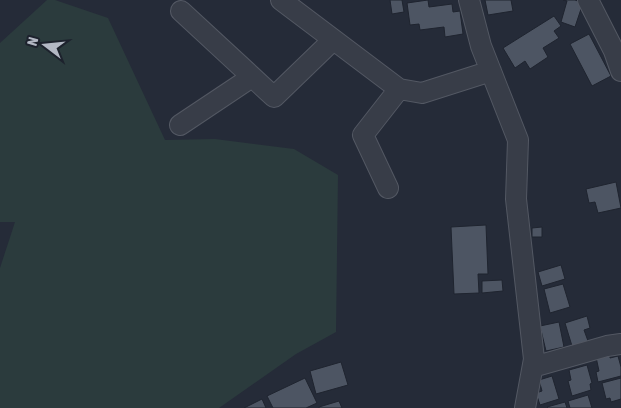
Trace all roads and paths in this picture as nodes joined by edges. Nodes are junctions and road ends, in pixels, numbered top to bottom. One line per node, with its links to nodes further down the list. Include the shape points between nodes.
1 (281, 0): 5 (street)
2 (469, 0): 7 (street)
3 (588, 0): 6 (street)
4 (181, 12): 8 (street)
5 (333, 40): 8 (street, via 274,97); 9 (street)
6 (621, 70)
7 (491, 71): 9 (street, via 422,93); 13 (street, via 518,140 516,199)
8 (252, 77): 10 (street)
9 (399, 90): 11 (street, via 363,136)
10 (180, 125)
11 (388, 188)
12 (621, 344): 13 (street)
13 (533, 367): 14 (street)
14 (524, 408)

